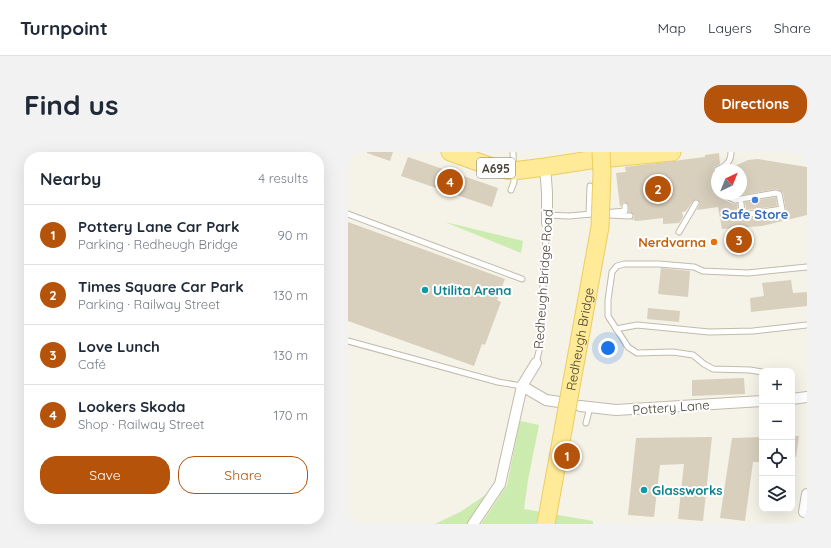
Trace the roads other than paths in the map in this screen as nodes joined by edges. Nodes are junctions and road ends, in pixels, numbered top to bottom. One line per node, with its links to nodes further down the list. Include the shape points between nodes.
1 (450, 152): 8 (main road, A695, via 495,168)
2 (513, 152): 8 (lane)
3 (601, 152): 37 (main road, Redheugh Bridge, bridge, via 600,226)
4 (672, 152): 7 (main road, A695)
5 (731, 152): 6 (lane)
6 (727, 164)
7 (545, 167): 8 (main road, A695); 18 (street, Redheugh Bridge Road)
8 (513, 171): 10 (lane)
9 (590, 186): 16 (lane)
10 (512, 190)
11 (747, 198): 12 (lane, via 776,193 779,194 782,209 742,215)
12 (741, 202)
13 (696, 203): 19 (lane)
14 (625, 206): 16 (lane, via 625,211)
15 (348, 214): 21 (lane)
16 (589, 214): 17 (lane); 18 (lane)
17 (630, 216)
18 (547, 219): 25 (lane, Redheugh Bridge Road, via 539,351)
19 (679, 232)
20 (807, 267): 23 (lane, via 748,273 703,271 694,267 659,264 616,266 612,272 608,300 608,316)
21 (522, 279)
22 (807, 325): 23 (lane, via 753,331 708,332 637,325)
23 (616, 329): 26 (lane, via 628,347 637,353 694,354 713,369)
24 (348, 341): 27 (lane, via 498,382)
25 (536, 363): 27 (street, Redheugh Bridge Road)
26 (759, 372)
27 (522, 386): 31 (street, via 546,400); 36 (street, Redheugh Bridge Road, via 500,484)
28 (807, 397): 29 (street)
29 (795, 399)
30 (759, 401): 32 (street, Pottery Lane, via 616,410)
31 (559, 402)
32 (585, 406): 33 (lane)
33 (586, 423)
34 (807, 494): 35 (street)
35 (804, 512)
36 (473, 524)
37 (546, 524)

